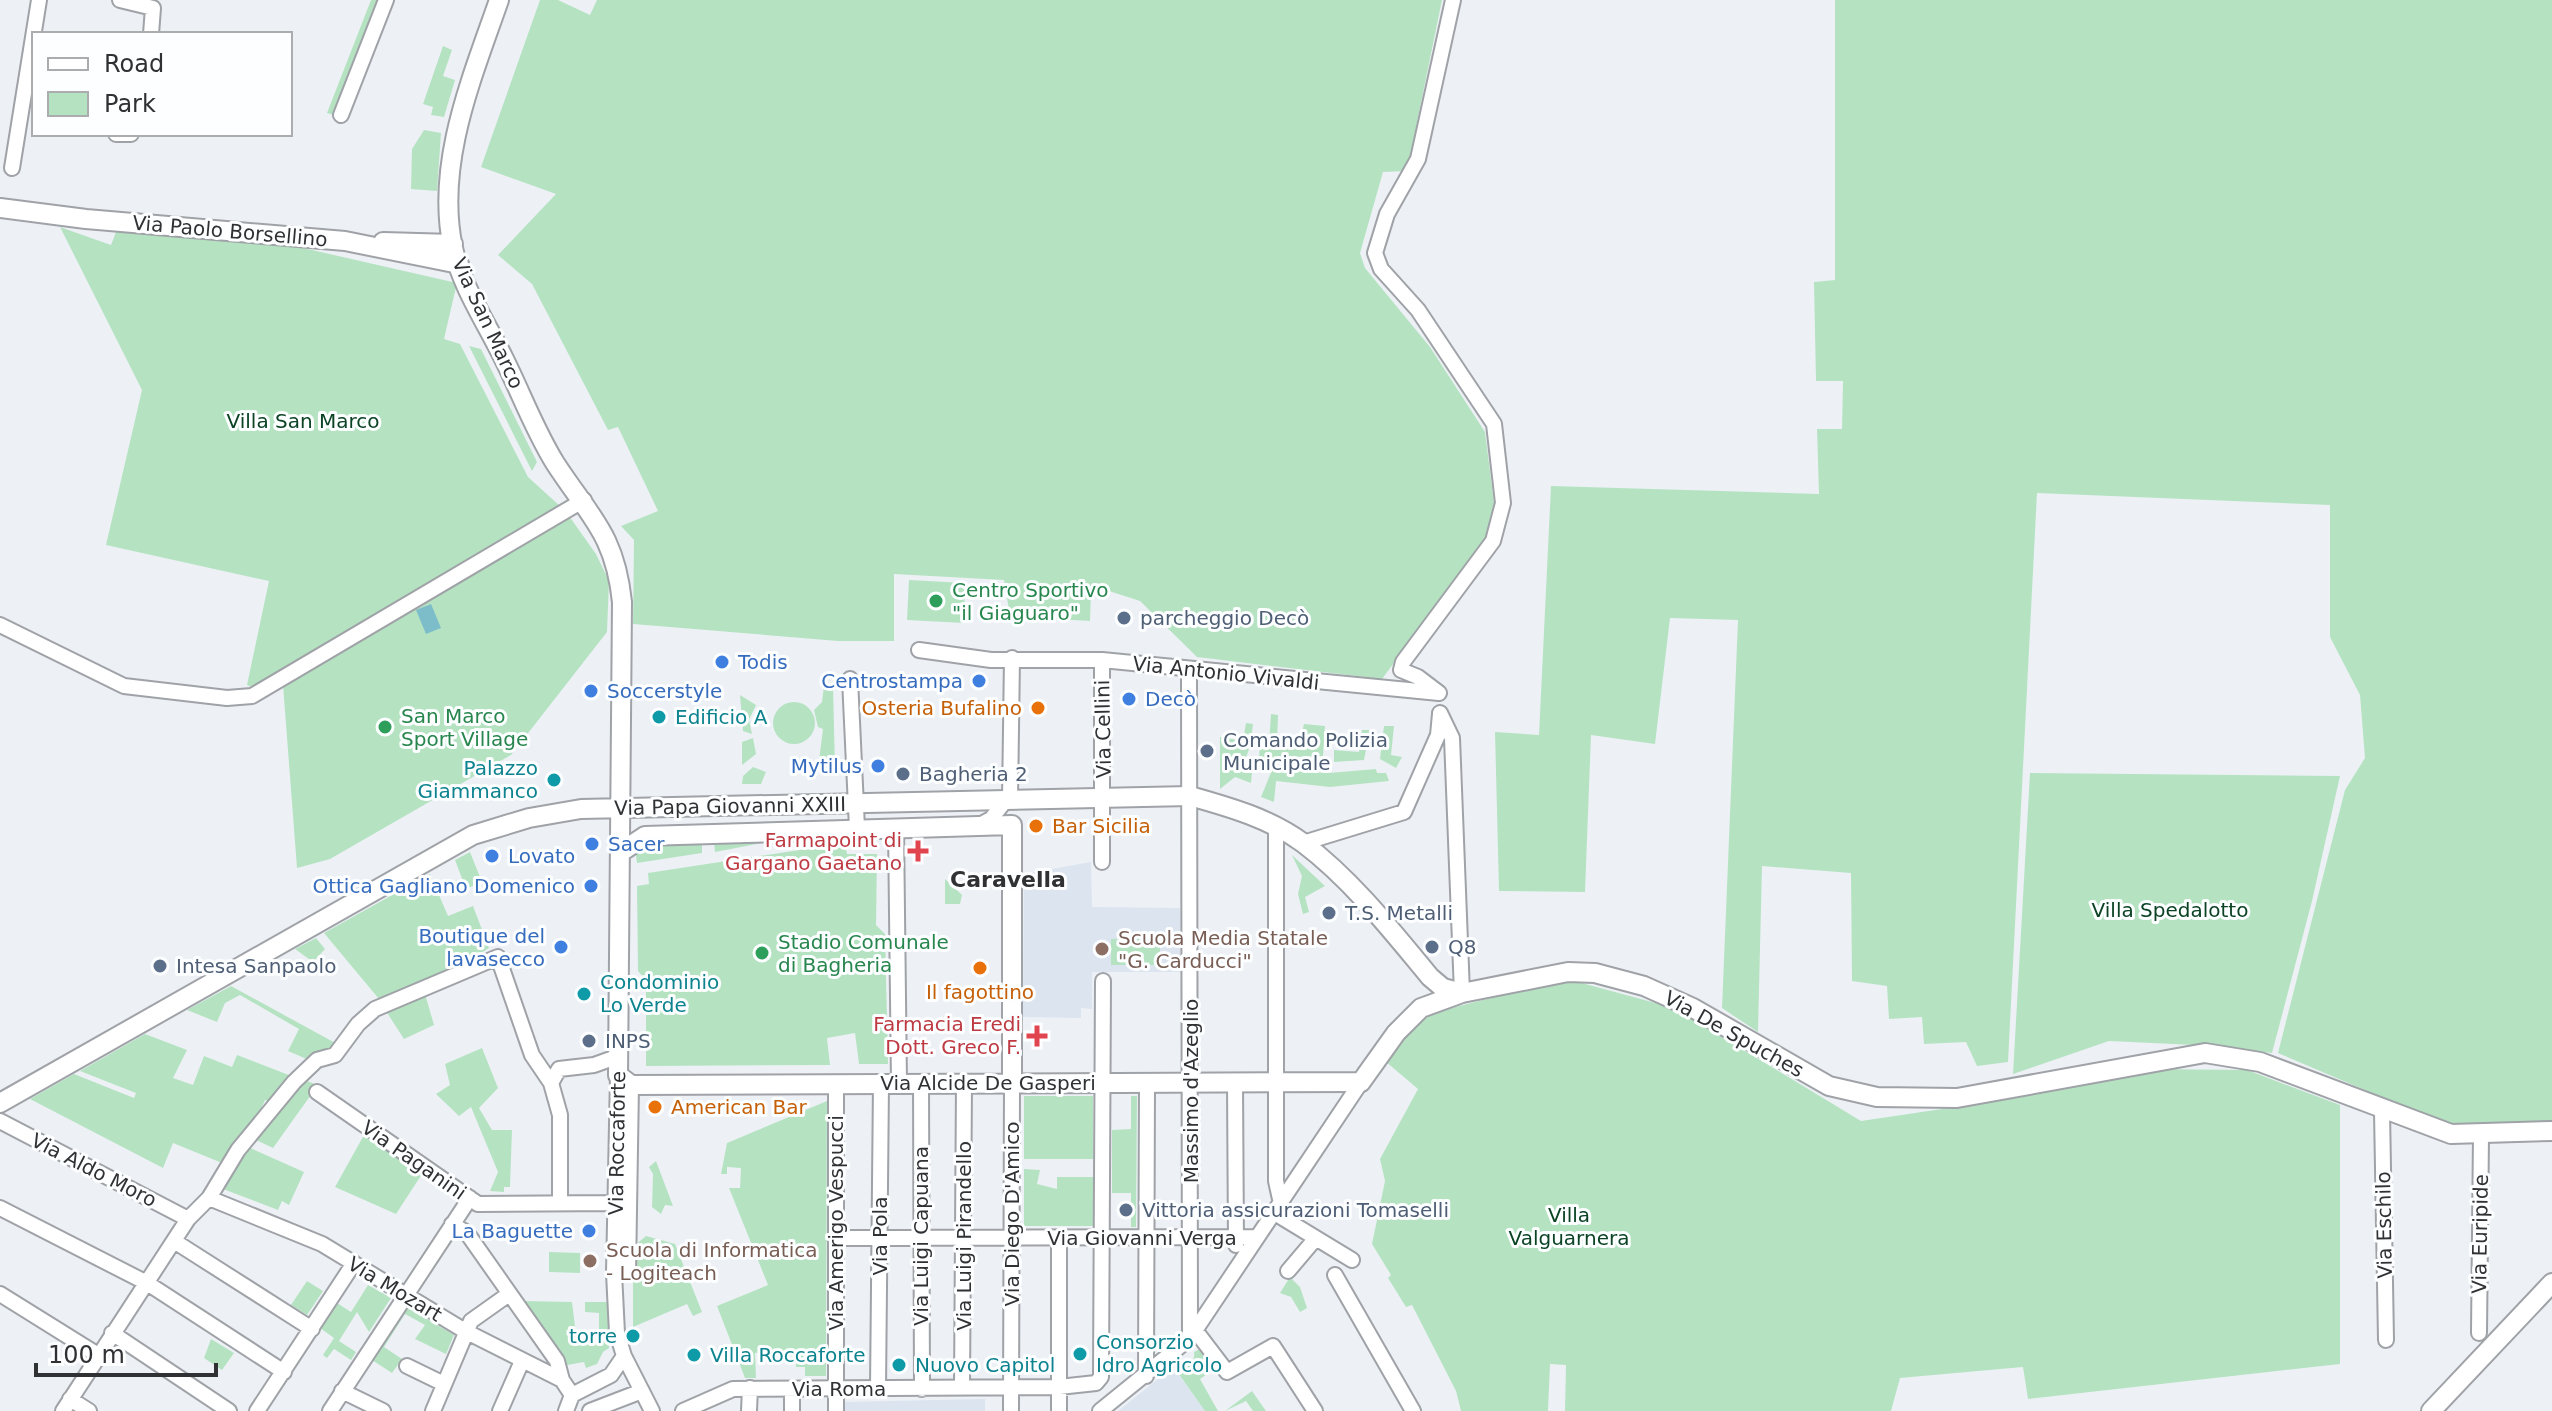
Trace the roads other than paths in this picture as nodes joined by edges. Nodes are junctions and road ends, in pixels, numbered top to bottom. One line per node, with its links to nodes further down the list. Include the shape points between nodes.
1 (39, 0): 6 (street)
2 (120, 0): 7 (street, via 153,8)
3 (386, 0): 9 (street)
4 (499, 0): 14 (street, Via San Marco, via 462,106 451,183)
5 (1453, 0): 24 (street, via 1418,159 1387,214 1375,253 1381,269 1449,352 1497,431 1503,503 1498,530 1401,670)
6 (36, 32)
7 (151, 32)
8 (32, 69): 10 (street)
9 (341, 115)
10 (27, 118): 11 (street)
11 (12, 168)
12 (0, 208): 13 (street, Via Paolo Borsellino)
13 (345, 241): 14 (street); 15 (street, Via Paolo Borsellino)
14 (453, 244): 15 (street, Via San Marco)
15 (459, 264): 16 (street, Via San Marco, via 555,462)
16 (584, 500): 17 (street, via 243,698 124,686); 18 (street, Via San Marco, via 616,558)
17 (0, 625)
18 (621, 628): 31 (street, Via Roccaforte)
19 (919, 650): 20 (street, Via Antonio Vivaldi)
20 (1012, 658): 21 (street, Via Antonio Vivaldi); 28 (street)
21 (1102, 660): 22 (street, Via Antonio Vivaldi); 27 (street, Via Cellini)
22 (1189, 670): 24 (street, Via Antonio Vivaldi); 26 (street, Massimo d'Azeglio)
23 (850, 679): 29 (street)
24 (1439, 693): 25 (street)
25 (1440, 713): 39 (street, via 1438,735 1404,812); 44 (street, via 1452,738)
26 (1190, 796): 27 (street, Via Papa Giovanni XXIII); 35 (street, Via Papa Giovanni XXIII); 57 (street, Massimo d'Azeglio)
27 (1104, 798): 28 (street, Via Papa Giovanni XXIII); 41 (street, Via Cellini)
28 (1013, 800): 29 (street, Via Papa Giovanni XXIII); 32 (street); 33 (street)
29 (856, 803): 30 (street, Via Papa Giovanni XXIII); 36 (street)
30 (736, 804): 31 (street, Via Papa Giovanni XXIII); 37 (street)
31 (620, 814): 38 (street); 40 (street, Via Roccaforte); 61 (street, Via Papa Giovanni XXIII, via 529,818 473,835)
32 (1012, 825): 33 (street, Via Papa Giovanni XXIII); 54 (street, Via Diego D'Amico)
33 (978, 826): 34 (street, Via Papa Giovanni XXIII)
34 (896, 827): 36 (street, Via Papa Giovanni XXIII); 51 (street, Via Pola)
35 (1276, 827): 39 (street, Via Papa Giovanni XXIII); 59 (street)
36 (857, 828): 37 (street, Via Papa Giovanni XXIII)
37 (737, 833): 38 (street, Via Papa Giovanni XXIII)
38 (654, 835): 40 (street, Via Papa Giovanni XXIII, via 635,839)
39 (1303, 843): 42 (street, Via Papa Giovanni XXIII)
40 (621, 852): 46 (street, Via Roccaforte)
41 (1102, 862)
42 (1430, 977): 44 (street, Via Papa Giovanni XXIII, via 1443,988); 45 (street, via 1429,995)
43 (1103, 981): 55 (street)
44 (1462, 993): 45 (street, Via De Spuches); 62 (street, Via De Spuches, via 1568,972 1595,973 1644,986 1693,1008 1829,1086 1877,1097 1957,1098 2205,1053 2260,1062)
45 (1421, 1008): 48 (street, Via De Spuches)
46 (619, 1056): 47 (street, Via Roccaforte); 49 (street, via 559,1069)
47 (625, 1080): 50 (street, Via Alcide De Gasperi); 71 (street, Via Roccaforte)
48 (1361, 1082): 59 (street, Via Alcide De Gasperi); 69 (street, Via De Spuches)
49 (551, 1083): 66 (street, via 532,1055 498,957 375,1009 335,1055 317,1060 294,1082 238,1150); 68 (street, via 560,1115)
50 (836, 1083): 51 (street, Via Alcide De Gasperi); 75 (street, Via Amerigo Vespucci)
51 (890, 1083): 52 (street, Via Alcide De Gasperi); 76 (street, Via Pola)
52 (921, 1083): 53 (street, Via Alcide De Gasperi); 77 (street, Via Luigi Capuana)
53 (964, 1083): 54 (street, Via Alcide De Gasperi); 78 (street, Via Luigi Pirandello)
54 (1012, 1083): 55 (street, Via Alcide De Gasperi); 79 (street, Via Diego D'Amico)
55 (1103, 1083): 56 (street, Via Alcide De Gasperi); 82 (street)
56 (1147, 1083): 57 (street, Via Alcide De Gasperi); 83 (street)
57 (1191, 1083): 58 (street, Via Alcide De Gasperi); 84 (street, Massimo d'Azeglio)
58 (1235, 1084): 59 (street, Via Alcide De Gasperi); 85 (street)
59 (1275, 1084): 69 (street)
60 (317, 1092): 67 (street, Via Paganini)
61 (0, 1103)
62 (2382, 1111): 65 (street, Via De Spuches, via 2431,1130); 102 (street, Via Eschilo)
63 (0, 1121): 72 (street, Via Aldo Moro)
64 (2552, 1131): 65 (street, Via De Spuches)
65 (2481, 1135): 100 (street, Via Euripide)
66 (209, 1198): 72 (street); 89 (street, Via Mozart, via 322,1244)
67 (470, 1198): 68 (street, Via Paganini, via 478,1204); 73 (street)
68 (560, 1203): 71 (street, Via Paganini)
69 (1277, 1205): 74 (street, Via De Spuches); 80 (street)
70 (0, 1208): 92 (street)
71 (620, 1208): 104 (street, Via Roccaforte, via 614,1273 617,1333)
72 (188, 1219): 86 (street)
73 (452, 1224): 95 (street); 96 (street, via 467,1233)
74 (1257, 1237): 85 (street, Via Giovanni Verga); 88 (street, Via De Spuches)
75 (835, 1238): 76 (street, Via Giovanni Verga); 116 (street, Via Amerigo Vespucci)
76 (880, 1238): 77 (street, Via Giovanni Verga); 117 (street, Via Pola)
77 (921, 1238): 78 (street, Via Giovanni Verga); 118 (street, Via Luigi Capuana)
78 (964, 1238): 79 (street, Via Giovanni Verga); 114 (street, Via Luigi Pirandello)
79 (1012, 1238): 81 (street, Via Giovanni Verga); 111 (street, Via Diego D'Amico)
80 (1316, 1238): 87 (street); 90 (street)
81 (1059, 1239): 82 (street, Via Giovanni Verga); 112 (street)
82 (1102, 1239): 83 (street, Via Giovanni Verga); 112 (street, Via Roma, via 1101,1377 1096,1383)
83 (1147, 1239): 84 (street, Via Giovanni Verga); 108 (street)
84 (1191, 1239): 85 (street, Via Giovanni Verga); 101 (street, Massimo d'Azeglio)
85 (1234, 1239): 88 (street)
86 (174, 1241): 92 (street); 97 (street)
87 (1352, 1260)
88 (1241, 1261): 101 (street, Via De Spuches)
89 (354, 1263): 95 (street, Via Mozart); 97 (street)
90 (1288, 1271)
91 (1335, 1275): 142 (street)
92 (147, 1283): 99 (street); 107 (street)
93 (2552, 1283): 143 (street)
94 (0, 1294): 103 (street)
95 (405, 1294): 98 (street, Via Mozart); 119 (street)
96 (509, 1294): 98 (street); 109 (street, via 557,1361)
97 (312, 1329): 107 (street)
98 (465, 1331): 105 (street, Via Mozart); 110 (street)
99 (112, 1333): 103 (street); 125 (street)
100 (2479, 1333)
101 (1193, 1334): 108 (street, Via De Spuches); 141 (street, via 1227,1372 1273,1346)
102 (2386, 1340)
103 (98, 1355): 122 (street)
104 (624, 1356): 120 (street, Via Roccaforte); 121 (street, via 611,1375)
105 (522, 1361): 109 (street, Via Mozart); 130 (street)
106 (407, 1366): 110 (street)
107 (284, 1372): 126 (street)
108 (1146, 1376): 140 (street, Via De Spuches)
109 (562, 1380): 121 (street)
110 (444, 1384): 129 (street)
111 (1011, 1387): 112 (street, Via Roma); 114 (street, Via Roma); 138 (street, Via Diego D'Amico)
112 (1059, 1387): 139 (street)
113 (750, 1388): 115 (street, Via Roma); 123 (street, Via Roma, via 733,1389); 135 (street)
114 (962, 1388): 118 (street, Via Roma)
115 (792, 1389): 116 (street, Via Roma); 136 (street)
116 (836, 1389): 117 (street, Via Roma); 137 (street, Via Amerigo Vespucci)
117 (878, 1389): 118 (street, Via Roma)
118 (922, 1389)
119 (342, 1391): 127 (street); 128 (street)
120 (642, 1391): 132 (street); 133 (street, Via Roccaforte)
121 (572, 1395): 131 (street)
122 (67, 1405): 124 (street)
123 (705, 1406): 134 (street, Via Roma)
124 (89, 1411)
125 (229, 1411)
126 (257, 1411)
127 (330, 1411)
128 (383, 1411)
129 (433, 1411)
130 (500, 1411)
131 (566, 1411)
132 (590, 1411)
133 (652, 1411)
134 (683, 1411)
135 (749, 1411)
136 (792, 1411)
137 (836, 1411)
138 (1011, 1411)
139 (1059, 1411)
140 (1100, 1411)
141 (1315, 1411)
142 (1413, 1411)
143 (2431, 1411)

